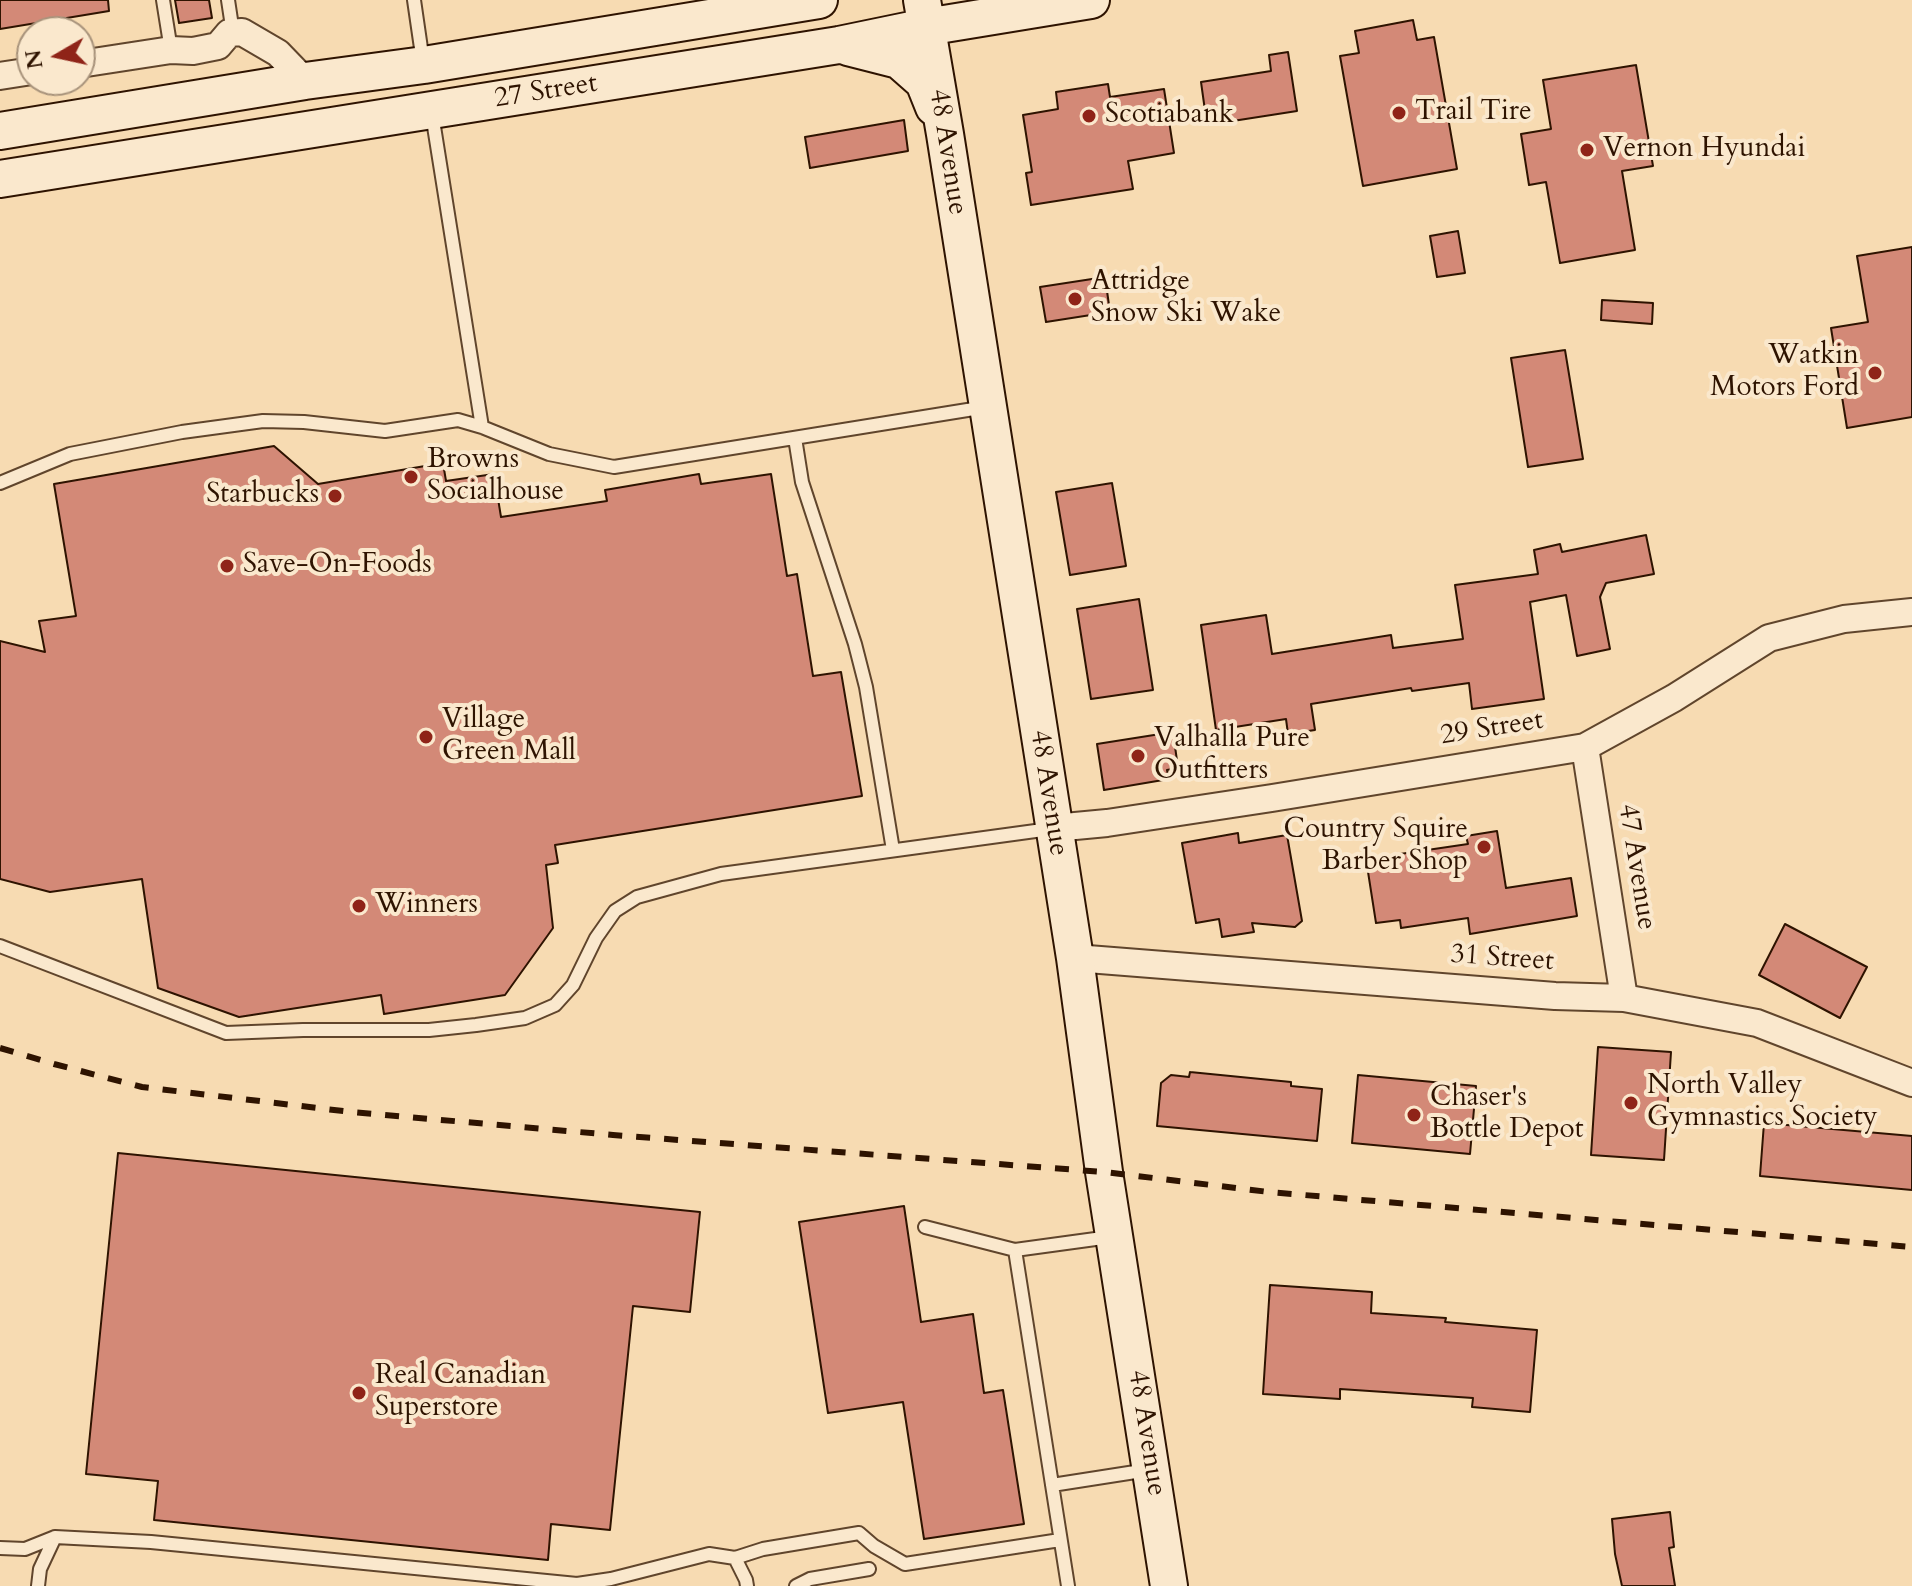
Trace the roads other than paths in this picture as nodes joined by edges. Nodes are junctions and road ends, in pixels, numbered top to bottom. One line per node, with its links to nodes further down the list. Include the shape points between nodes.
1 (163, 0): 9 (lane)
2 (228, 0): 7 (lane)
3 (414, 0): 11 (lane)
4 (819, 0): 11 (main road, 27 Street)
5 (1091, 0): 6 (main road, 27 Street)
6 (924, 13): 8 (main road, 27 Street); 15 (main road, 48 Avenue)
7 (233, 33): 9 (street, via 218,46); 12 (street, via 242,32 278,53)
8 (839, 45): 13 (main road, 27 Street); 15 (main road, via 899,60 924,82)
9 (171, 50): 10 (street)
10 (96, 62)
11 (424, 65): 12 (main road, 27 Street); 13 (street)
12 (305, 81): 14 (main road, 27 Street)
13 (431, 110): 16 (main road, 27 Street); 18 (lane)
14 (0, 131)
15 (945, 134): 17 (main road, 48 Avenue)
16 (0, 179)
17 (988, 407): 19 (lane); 23 (main road, 48 Avenue)
18 (482, 427): 19 (lane, via 549,454 614,467); 20 (lane, via 458,420 385,431 263,421 70,454)
19 (795, 438): 24 (lane, via 802,482 866,687)
20 (0, 483)
21 (1912, 612): 22 (street, 29 Street, via 1844,619 1769,638)
22 (1585, 747): 23 (street, 29 Street); 27 (street, 47 Avenue)
23 (1054, 828): 24 (lane); 26 (main road, 48 Avenue)
24 (893, 850): 25 (lane, via 721,874 637,897 615,911 573,985 555,1005 525,1018 476,1025 226,1033)
25 (0, 946)
26 (1075, 958): 27 (street, 31 Street); 30 (main road, 48 Avenue)
27 (1624, 998): 28 (street, 31 Street, via 1757,1023)
28 (1912, 1083)
29 (925, 1227): 31 (lane)
30 (1115, 1236): 31 (lane); 32 (main road, 48 Avenue)
31 (1015, 1250): 33 (lane)
32 (1152, 1469): 33 (lane); 43 (main road, 48 Avenue)
33 (1052, 1485): 35 (lane)
34 (55, 1537): 36 (lane, via 25,1549); 37 (lane, via 577,1584 709,1554); 39 (lane)
35 (1060, 1540): 37 (lane, via 905,1564 859,1533); 42 (lane)
36 (0, 1548)
37 (735, 1558): 40 (lane)
38 (869, 1569): 41 (lane)
39 (38, 1586)
40 (747, 1586)
41 (796, 1586)
42 (1068, 1586)
43 (1169, 1586)

